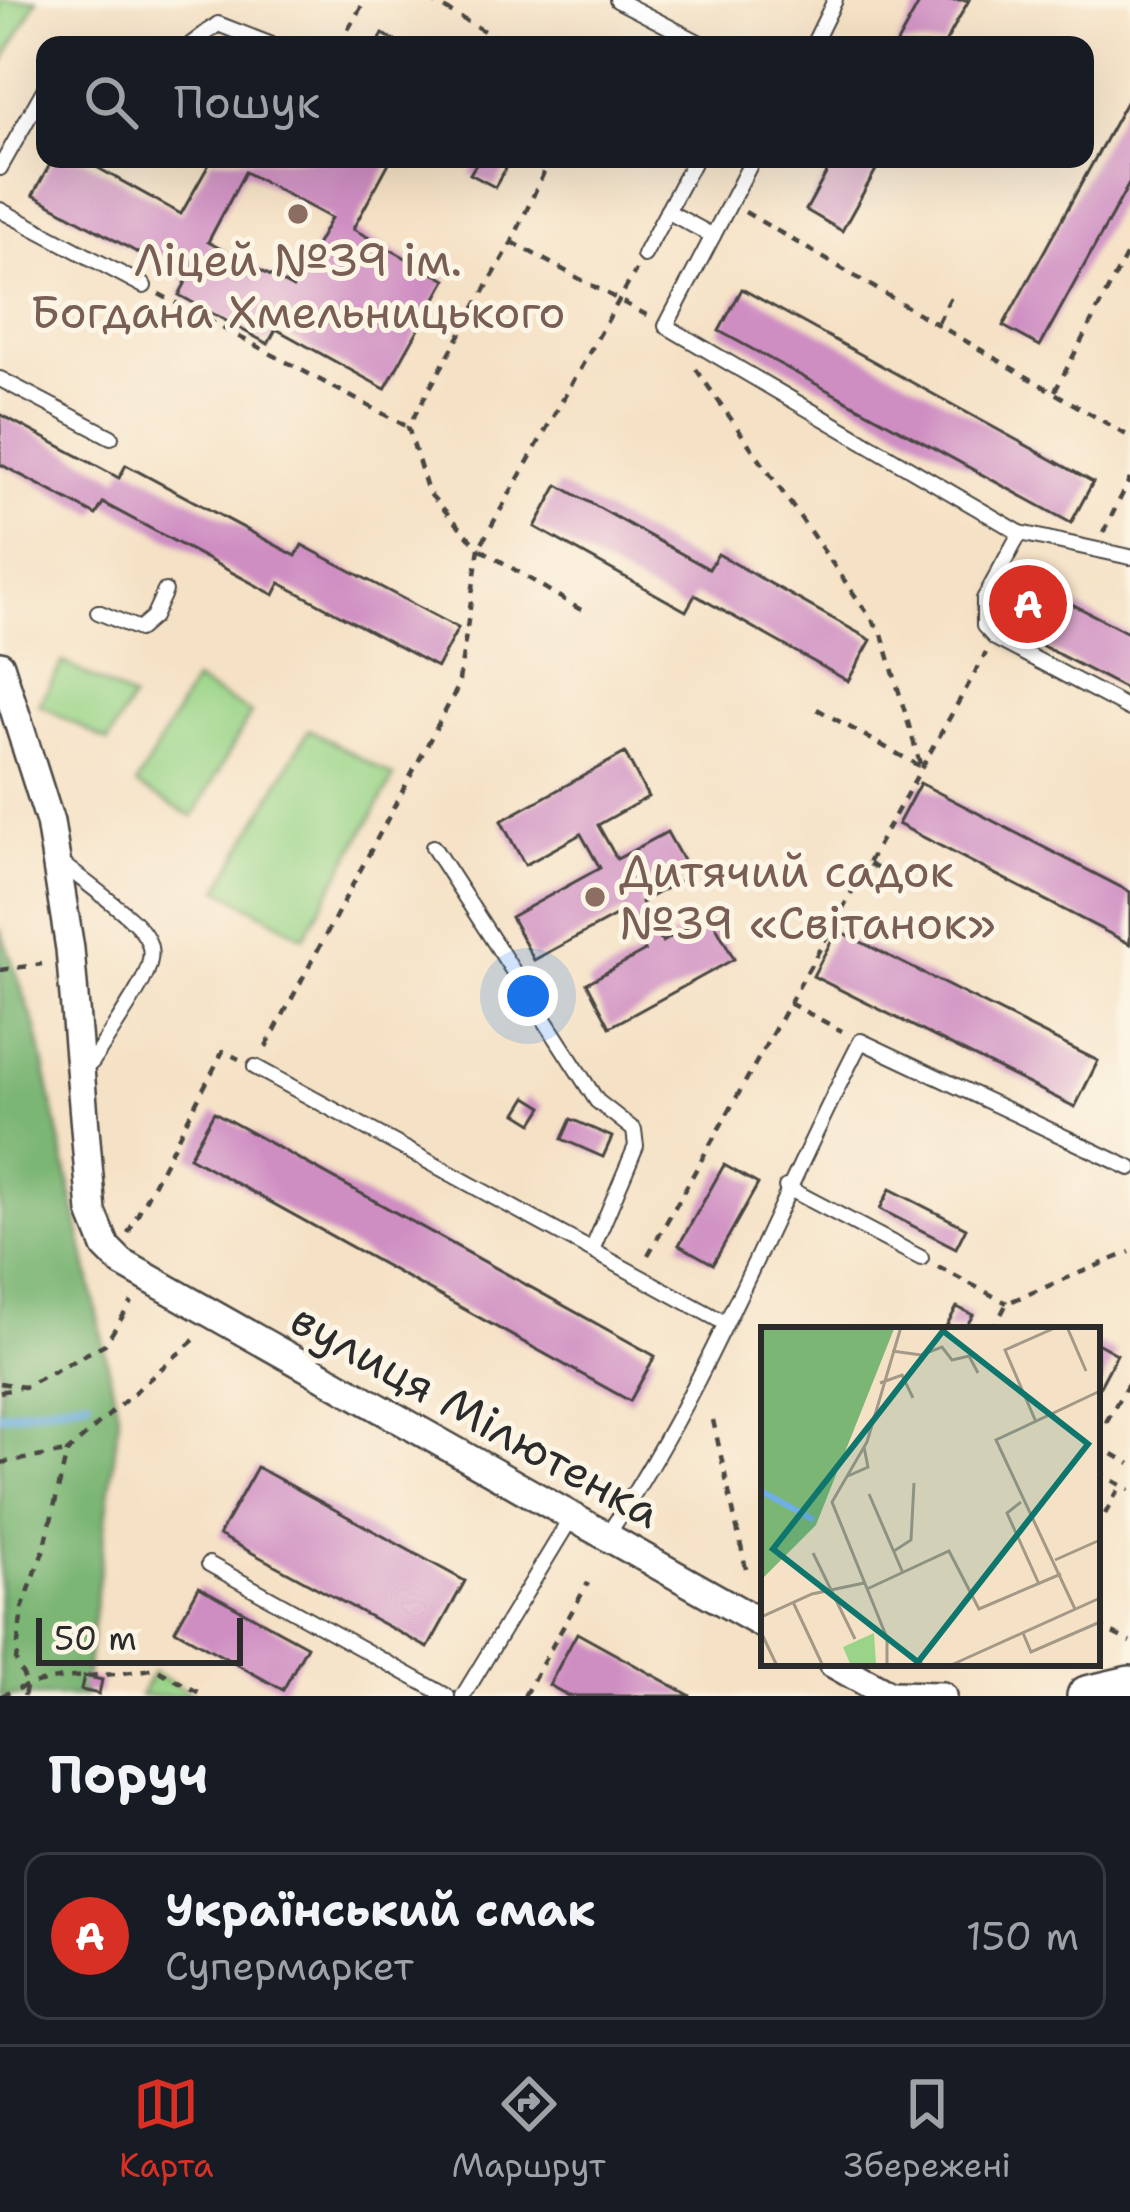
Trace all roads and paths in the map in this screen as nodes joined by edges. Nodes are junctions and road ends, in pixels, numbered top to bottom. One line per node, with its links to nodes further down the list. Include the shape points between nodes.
1 (365, 0): 7 (path)
2 (429, 0): 8 (path)
3 (616, 0): 9 (lane)
4 (836, 0): 10 (lane)
5 (202, 36): 6 (lane, via 218,24)
6 (249, 36)
7 (345, 36)
8 (493, 36)
9 (686, 36)
10 (818, 36)
11 (36, 104): 12 (lane)
12 (0, 168)
13 (546, 168): 20 (path)
14 (690, 168): 18 (lane)
15 (748, 168): 16 (lane)
16 (730, 204): 19 (lane); 26 (path)
17 (0, 210): 23 (lane)
18 (668, 211): 19 (lane); 22 (lane)
19 (713, 236): 27 (lane)
20 (512, 242): 25 (path); 30 (path)
21 (1130, 248): 29 (path)
22 (644, 255): 25 (path)
23 (144, 286): 30 (path)
24 (954, 291): 26 (path)
25 (620, 300): 27 (path); 35 (path)
26 (938, 322): 29 (path)
27 (666, 326): 34 (lane); 45 (path, via 882,634)
28 (0, 379): 31 (lane)
29 (1054, 391): 32 (path)
30 (408, 427): 35 (path, via 428,492)
31 (111, 437)
32 (1130, 437)
33 (1130, 479): 36 (path)
34 (1021, 533): 36 (lane); 41 (lane, via 984,599 984,626)
35 (479, 548): 39 (path); 55 (path, via 458,687)
36 (1093, 552): 37 (lane)
37 (1130, 557)
38 (165, 592): 40 (lane, via 139,629)
39 (581, 610)
40 (98, 612)
41 (995, 638): 44 (lane); 45 (path)
42 (0, 665): 47 (street)
43 (817, 709): 45 (path)
44 (1130, 709)
45 (921, 767): 48 (path)
46 (433, 847): 58 (lane, via 597,1101 634,1130 636,1146)
47 (56, 860): 50 (street); 54 (lane, via 151,939 145,978 92,1062)
48 (869, 864): 49 (path); 52 (path)
49 (906, 884)
50 (72, 960): 51 (path); 54 (street)
51 (0, 970)
52 (789, 1003): 53 (path); 62 (path)
53 (861, 1041): 56 (lane); 57 (lane)
54 (80, 1064): 60 (street, via 92,1212)
55 (255, 1067): 58 (lane); 60 (path, via 223,1051)
56 (1130, 1168)
57 (786, 1187): 61 (lane); 66 (lane)
58 (592, 1250): 62 (lane)
59 (1130, 1252): 64 (path)
60 (115, 1257): 63 (street, вулиця Мілютенка)
61 (921, 1258): 64 (path)
62 (638, 1273): 66 (lane)
63 (148, 1277): 65 (street, вулиця Мілютенка); 70 (path, via 105,1344)
64 (1007, 1303): 67 (path)
65 (220, 1318): 75 (path); 82 (street, вулиця Мілютенка)
66 (723, 1322): 83 (lane, via 686,1406)
67 (995, 1327)
68 (1130, 1380): 73 (path)
69 (0, 1382): 70 (path)
70 (24, 1387): 71 (path)
71 (0, 1392)
72 (712, 1420): 85 (path)
73 (1100, 1436)
74 (1100, 1444): 77 (path)
75 (67, 1452): 76 (path); 91 (path, via 22,1609 16,1661)
76 (0, 1462)
77 (1130, 1464)
78 (1100, 1474): 79 (path)
79 (1121, 1485): 80 (path); 81 (path)
80 (1130, 1490)
81 (1105, 1514)
82 (571, 1518): 83 (street, вулиця Мілютенка); 98 (lane)
83 (606, 1537): 87 (street, вулиця Мілютенка)
84 (209, 1564): 97 (lane)
85 (746, 1569)
86 (588, 1583): 99 (path)
87 (761, 1623)
88 (1100, 1627): 89 (path)
89 (1130, 1642)
90 (838, 1666): 93 (street)
91 (27, 1684): 94 (path); 95 (path); 96 (path, via 154,1668)
92 (1130, 1686): 101 (street)
93 (891, 1695): 100 (street)
94 (1, 1696)
95 (24, 1696)
96 (205, 1696)
97 (447, 1696)
98 (463, 1696)
99 (524, 1696)
100 (942, 1696)
101 (1086, 1696)

